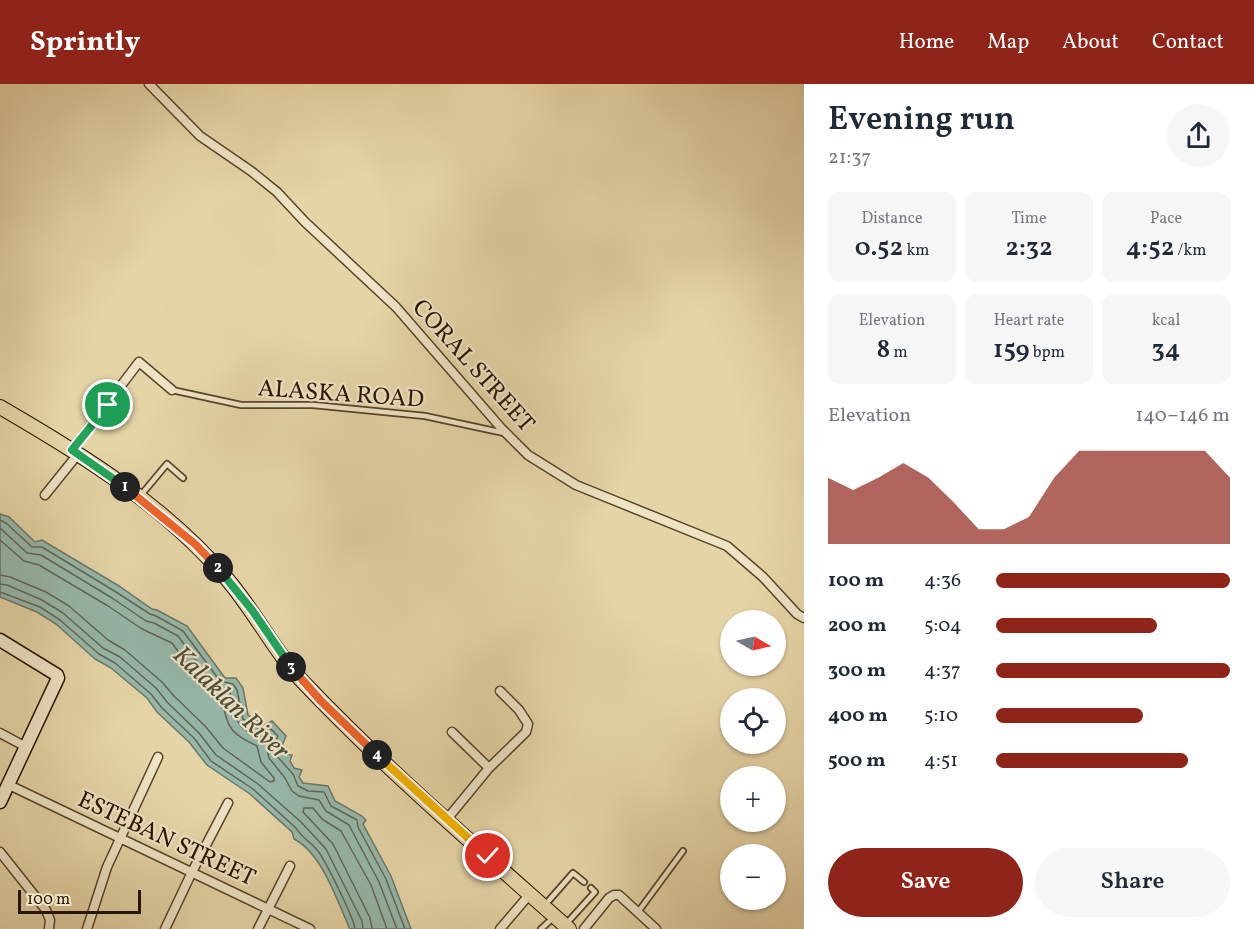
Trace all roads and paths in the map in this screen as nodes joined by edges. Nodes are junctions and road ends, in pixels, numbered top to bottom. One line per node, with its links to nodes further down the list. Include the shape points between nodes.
1 (149, 84): 4 (street, CORAL STREET, via 200,136 277,192 396,307)
2 (172, 390): 4 (lane, ALASKA ROAD, via 241,405 313,405 425,416); 5 (street, via 139,362)
3 (0, 406): 5 (main road)
4 (507, 434): 9 (street, CORAL STREET, via 528,455 576,485 727,546)
5 (75, 452): 7 (street); 8 (main road)
6 (183, 478): 8 (lane, via 166,464)
7 (45, 495)
8 (139, 498): 20 (main road, via 195,544 227,579 313,693)
9 (804, 618)
10 (0, 640): 14 (street, via 58,676)
11 (500, 691): 16 (street, via 528,724 526,732)
12 (452, 732): 16 (street)
13 (0, 733): 14 (street)
14 (26, 747): 17 (street)
15 (158, 757): 21 (street)
16 (489, 768): 20 (street)
17 (7, 784): 18 (street); 21 (street, ESTEBAN STREET)
18 (0, 802)
19 (228, 803): 25 (street)
20 (447, 819): 28 (main road)
21 (119, 836): 25 (street, ESTEBAN STREET); 34 (street)
22 (683, 851): 31 (lane)
23 (0, 852): 33 (street, via 46,910)
24 (290, 866): 30 (street)
25 (192, 872): 30 (street, ESTEBAN STREET); 35 (street)
26 (584, 882): 29 (lane, via 573,873)
27 (591, 888): 32 (lane, via 595,892)
28 (530, 894): 29 (main road); 38 (street)
29 (543, 906): 32 (main road)
30 (268, 908): 36 (street); 37 (street, ESTEBAN STREET)
31 (638, 912): 40 (street, via 614,895); 41 (street)
32 (563, 923): 39 (lane)
33 (49, 929)
34 (87, 929)
35 (165, 929)
36 (258, 929)
37 (310, 929)
38 (500, 929)
39 (541, 929)
40 (584, 929)
41 (656, 929)

